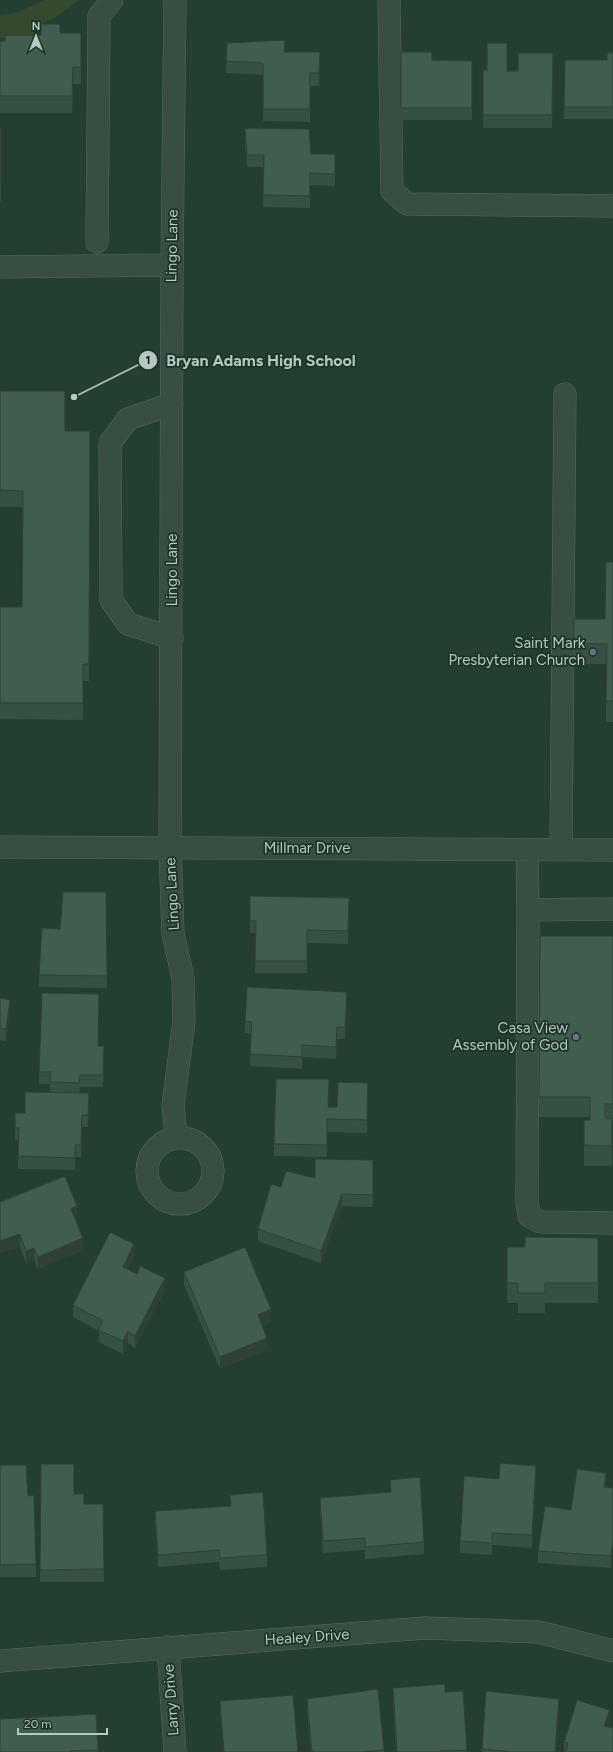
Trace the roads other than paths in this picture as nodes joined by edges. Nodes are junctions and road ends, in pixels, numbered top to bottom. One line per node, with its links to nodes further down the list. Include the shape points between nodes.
1 (112, 0): 5 (street, via 99,16)
2 (175, 0): 6 (street, Lingo Lane)
3 (389, 0): 4 (street, via 392,191 407,204)
4 (613, 206)
5 (97, 242)
6 (172, 265): 7 (street); 9 (street, Lingo Lane)
7 (0, 267)
8 (564, 394): 13 (street)
9 (172, 404): 10 (street, Lingo Lane); 10 (street, via 128,419 110,443 111,600 128,624)
10 (172, 638): 12 (street, Lingo Lane)
11 (0, 847): 12 (street, Millmar Drive)
12 (170, 847): 14 (street, Millmar Drive); 18 (street, Lingo Lane, via 173,934 183,978 184,1021 173,1105)
13 (561, 849): 14 (street, Millmar Drive); 15 (street, Millmar Drive)
14 (527, 850): 17 (street)
15 (613, 850)
16 (613, 909): 17 (street)
17 (528, 910): 19 (street, via 529,1216 540,1222)
18 (176, 1138)
19 (613, 1223)
20 (168, 1647): 21 (street, Healey Drive, via 425,1628 539,1632); 22 (street, Healey Drive); 23 (street, Larry Drive)
21 (613, 1651)
22 (0, 1661)
23 (175, 1752)

